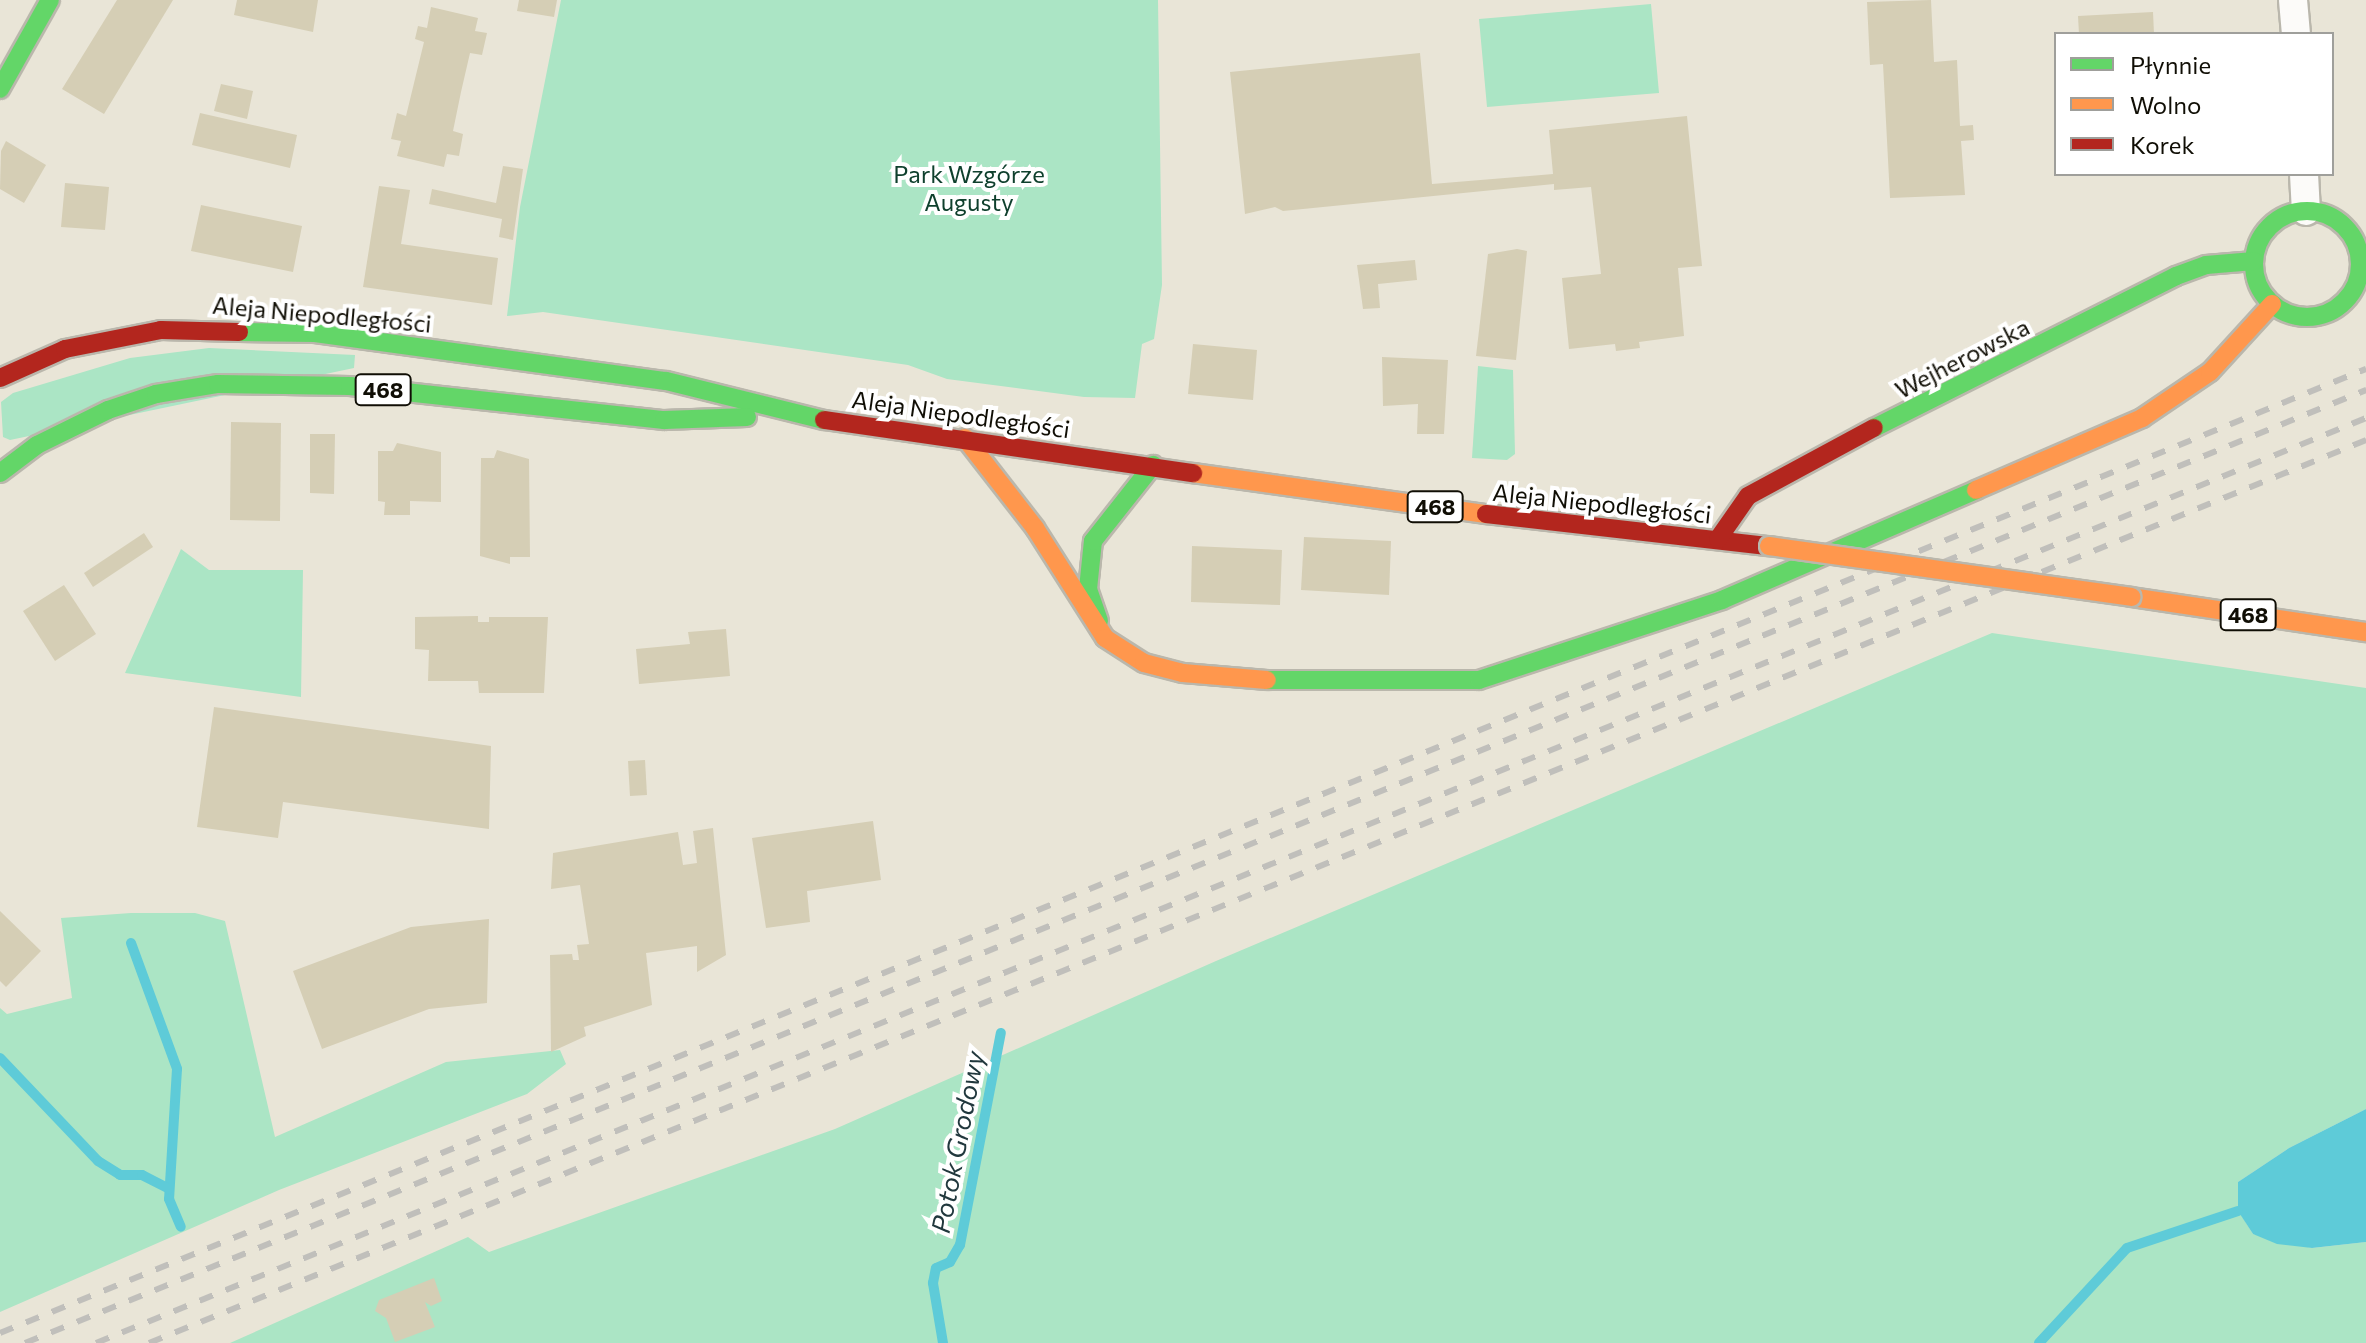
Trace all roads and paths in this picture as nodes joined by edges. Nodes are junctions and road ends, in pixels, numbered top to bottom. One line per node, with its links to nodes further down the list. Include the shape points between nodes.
1 (50, 0): 4 (main road)
2 (2293, 0): 3 (street)
3 (2296, 32)
4 (0, 89)
5 (2304, 176): 6 (street)
6 (2306, 211): 7 (main road, via 2340,223); 8 (main road, via 2276,220 2265,231)
7 (2362, 252): 9 (main road, via 2355,285 2333,310 2302,317)
8 (2254, 261): 9 (main road, via 2258,285); 17 (main road, Wejherowska, via 2206,265 2176,276 1793,469 1748,496)
9 (2272, 304): 19 (main road, via 2210,372 2142,418 1722,600 1510,674 1451,683 1368,684 1183,673 1144,663)
10 (12, 353): 11 (main road)
11 (36, 359): 12 (main road, Aleja Niepodległości / 468); 13 (main road, Aleja Niepodległości / 468, via 161,330 315,333 666,381)
12 (0, 378)
13 (786, 415): 14 (main road, Aleja Niepodległości / 468); 16 (main road, Aleja Niepodległości / 468, via 664,420 350,386 218,384 156,394 108,410 37,445)
14 (965, 438): 15 (main road, Aleja Niepodległości / 468); 19 (main road, via 1035,528)
15 (1153, 465): 17 (main road, Aleja Niepodległości / 468, via 1488,515); 19 (main road, via 1093,541 1088,589)
16 (0, 473)
17 (1718, 539): 18 (main road, Aleja Niepodległości / 468, bridge)
18 (2366, 632)
19 (1105, 638)

